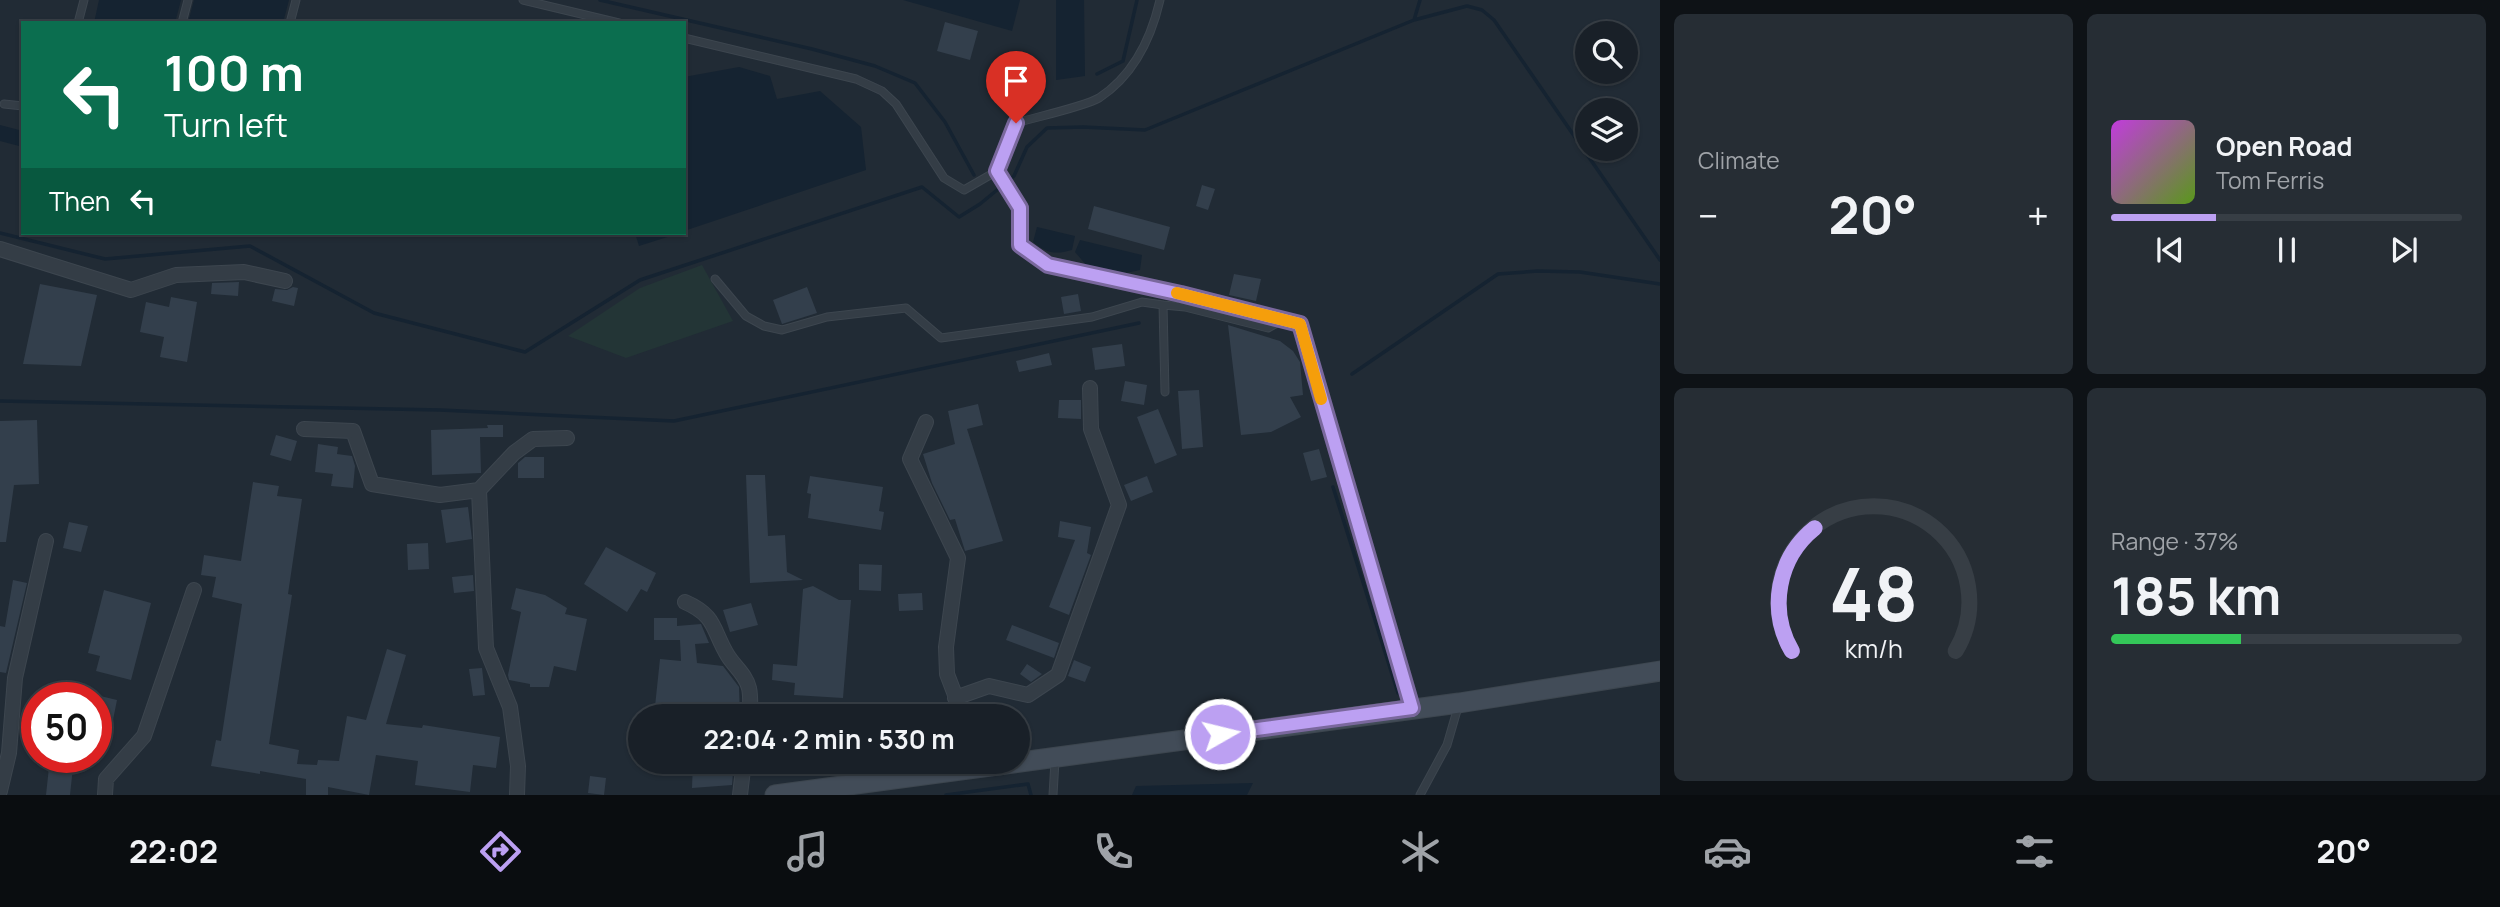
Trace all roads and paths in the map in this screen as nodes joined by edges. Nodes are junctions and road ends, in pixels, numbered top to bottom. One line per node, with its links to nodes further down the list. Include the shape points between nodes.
1 (84, 0): 6 (lane)
2 (188, 0): 7 (lane)
3 (296, 0): 8 (lane)
4 (523, 0): 9 (lane)
5 (1160, 0): 13 (lane, via 1153,30 1129,73 1097,99 1016,123)
6 (79, 21)
7 (183, 21)
8 (291, 21)
9 (611, 21)
10 (686, 38): 13 (lane, via 856,79 882,91 895,104 944,178 964,190)
11 (4, 104): 12 (lane)
12 (21, 106)
13 (998, 173): 18 (lane, via 1020,208 1020,245 1048,265)
14 (0, 249): 16 (street, via 131,290 176,275 244,272)
15 (715, 279): 17 (lane, via 746,316 782,330 827,317 906,308 941,338 1092,317 1142,302)
16 (285, 281)
17 (1163, 305): 18 (lane, via 1268,328); 21 (lane)
18 (1282, 320): 19 (lane)
19 (1300, 324): 34 (street)
20 (1090, 388): 30 (street, via 1091,429 1119,506 1058,675 1028,695 989,686)
21 (1164, 392)
22 (926, 422): 30 (street, via 910,458 958,558 946,647 947,674)
23 (304, 429): 25 (street, via 353,431 372,484 440,495)
24 (567, 438): 25 (street, via 533,439)
25 (480, 490): 41 (street, via 486,648 510,708)
26 (46, 541): 39 (street, via 15,678 9,753)
27 (194, 590): 40 (street, via 145,736 106,779)
28 (685, 602): 32 (street, via 701,609 712,622 744,677)
29 (1660, 671): 31 (main road)
30 (955, 698): 33 (street)
31 (1459, 703): 34 (main road); 45 (lane, via 1447,745)
32 (750, 704)
33 (958, 704)
34 (1412, 708): 35 (main road)
35 (1055, 756): 36 (main road); 44 (lane)
36 (1030, 759)
37 (742, 774): 42 (street)
38 (910, 774): 43 (main road)
39 (0, 791)
40 (105, 795)
41 (517, 795)
42 (740, 795)
43 (775, 795)
44 (1053, 795)
45 (1420, 795)

